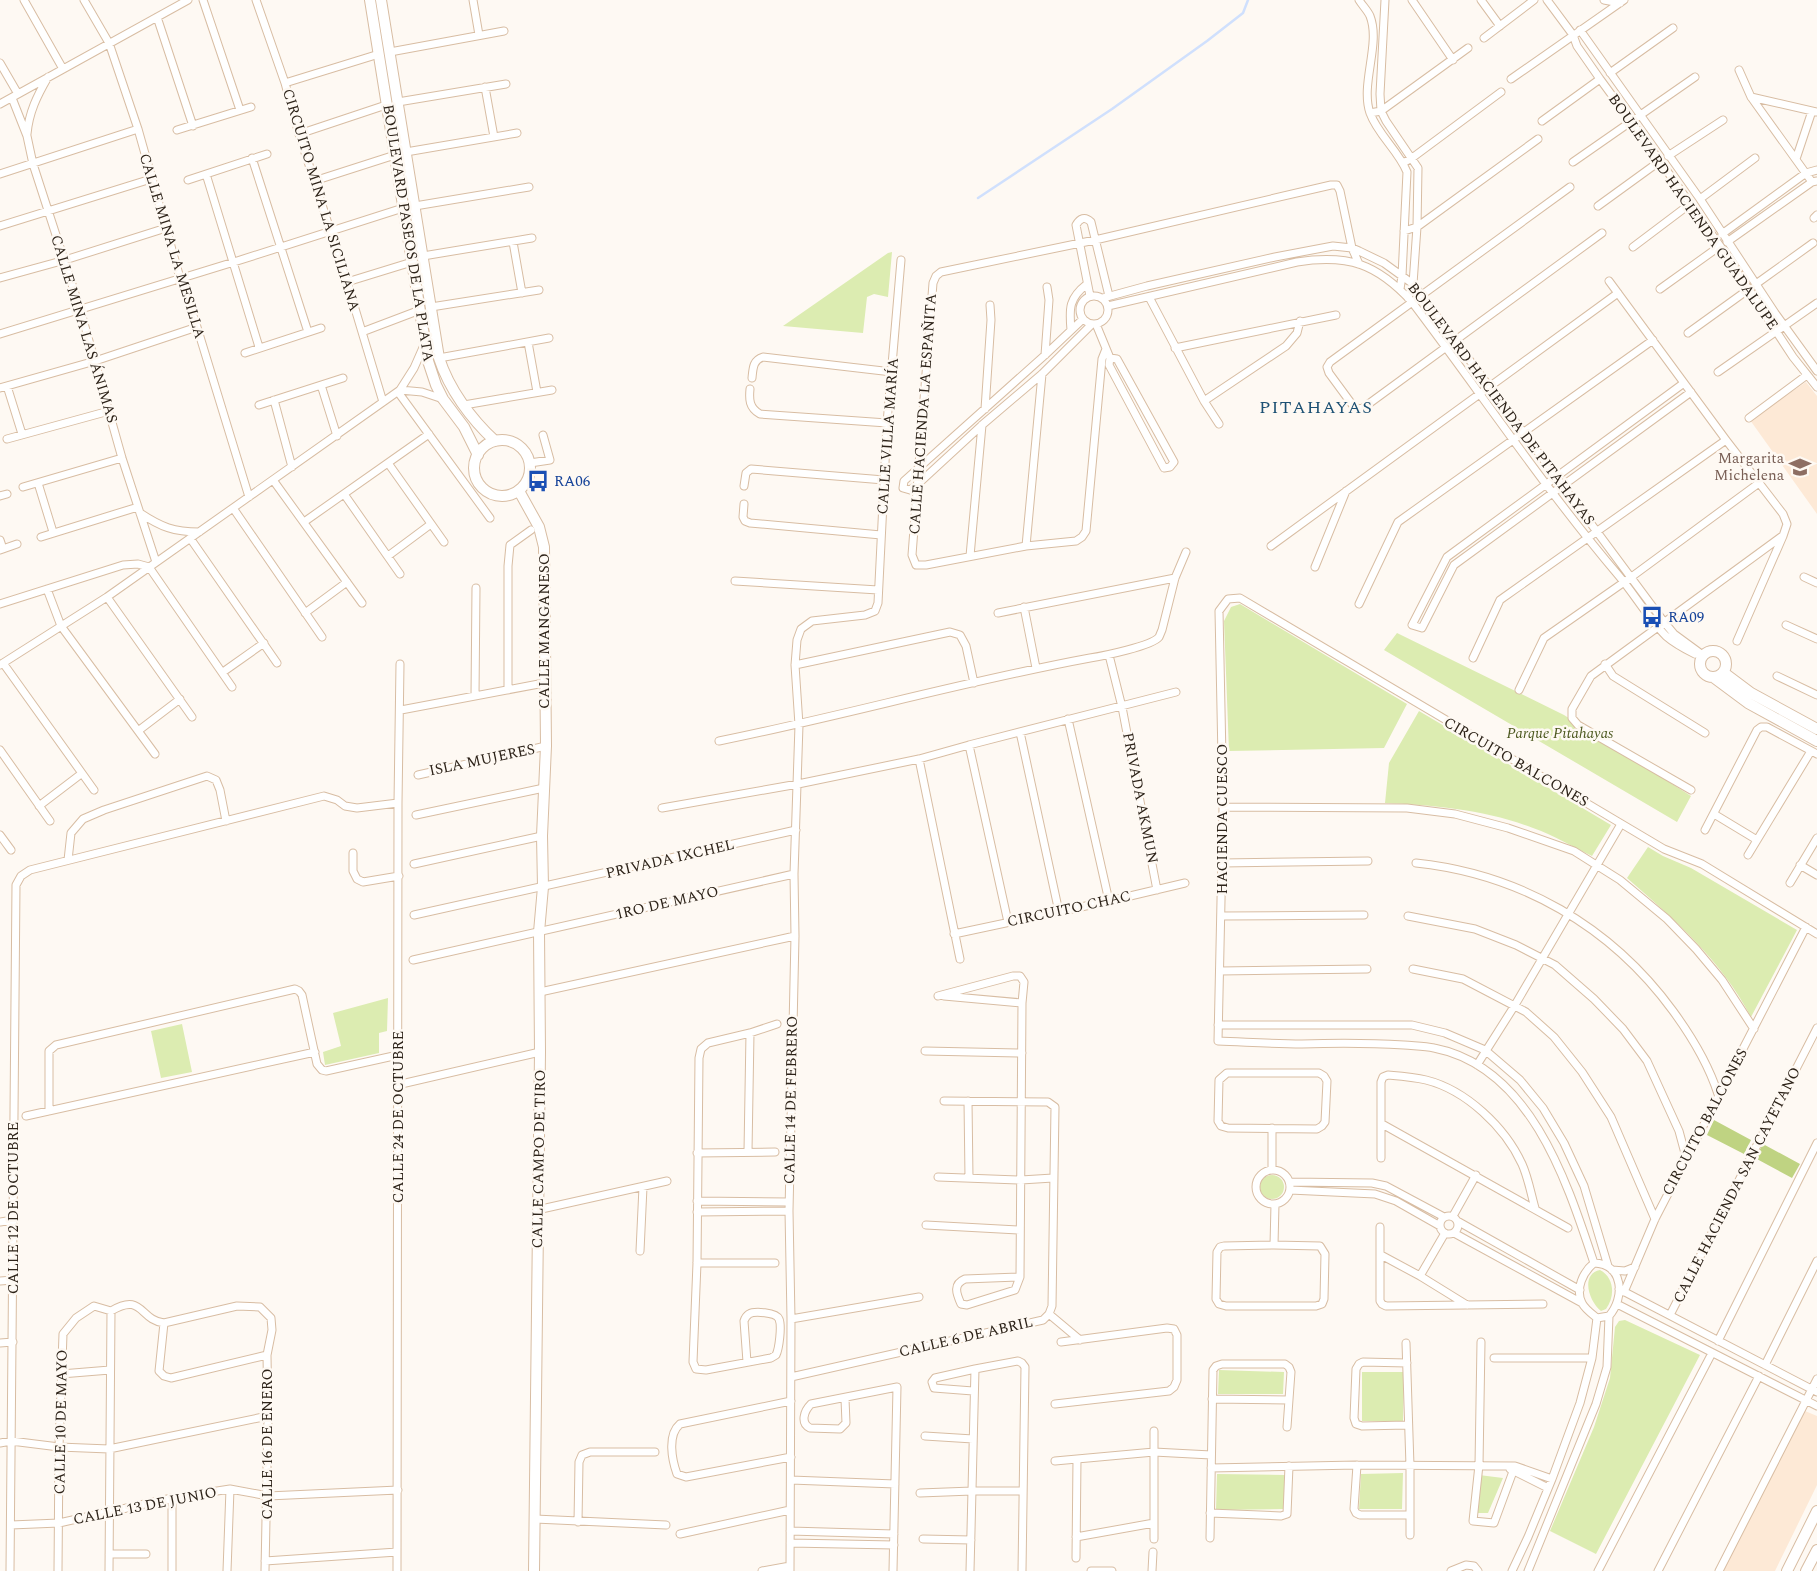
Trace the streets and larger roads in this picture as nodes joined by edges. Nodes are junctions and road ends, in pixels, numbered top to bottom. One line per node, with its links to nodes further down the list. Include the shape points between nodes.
1 (24, 0): 34 (street)
2 (84, 0): 27 (street, CALLE MINA LA MESILLA)
3 (188, 0): 18 (street)
4 (203, 0): 51 (street)
5 (256, 0): 41 (street, CIRCUITO MINA LA SICILIANA)
6 (370, 0): 29 (street, BOULEVARD PASEOS DE LA PLATA)
7 (381, 0): 29 (street, BOULEVARD PASEOS DE LA PLATA)
8 (474, 0): 24 (street)
9 (1359, 0): 17 (street)
10 (1385, 0): 19 (street)
11 (1412, 0): 31 (street)
12 (1481, 0): 20 (street)
13 (1534, 0): 20 (street)
14 (1547, 0): 25 (street, BOULEVARD HACIENDA GUADALUPE)
15 (1604, 0): 16 (street)
16 (1622, 2): 22 (street)
17 (1370, 16): 19 (street); 54 (street, via 1373,32 1367,100)
18 (157, 17): 27 (street); 59 (street)
19 (1384, 17): 52 (street)
20 (1500, 26): 26 (street)
21 (1673, 28): 36 (street)
22 (1580, 30): 25 (street); 30 (street, BOULEVARD HACIENDA GUADALUPE)
23 (504, 31): 24 (street)
24 (479, 35): 29 (street)
25 (1573, 35): 33 (street, BOULEVARD HACIENDA GUADALUPE); 39 (street)
26 (1484, 38)
27 (109, 43): 34 (street); 60 (street, CALLE MINA LA MESILLA)
28 (1468, 48): 31 (street)
29 (385, 53): 41 (street); 47 (street, BOULEVARD PASEOS DE LA PLATA); 49 (street, BOULEVARD PASEOS DE LA PLATA)
30 (1600, 59): 33 (street); 36 (street, BOULEVARD HACIENDA GUADALUPE)
31 (1453, 60): 52 (street)
32 (0, 63): 45 (street, CALLE MINA LAS ÁNIMAS)
33 (1591, 66): 40 (street, BOULEVARD HACIENDA GUADALUPE)
34 (63, 69): 38 (street)
35 (1739, 70): 46 (street)
36 (1610, 73): 55 (street, BOULEVARD HACIENDA GUADALUPE)
37 (1695, 76): 55 (street)
38 (48, 77): 45 (street); 64 (street, via 32,107)
39 (1511, 79)
40 (1600, 79): 56 (street, BOULEVARD HACIENDA GUADALUPE); 58 (street)
41 (285, 83): 62 (street, CIRCUITO MINA LA SICILIANA)
42 (506, 84): 43 (street)
43 (485, 87): 47 (street); 65 (street)
44 (1500, 92): 72 (street)
45 (15, 96): 48 (street); 64 (street, CALLE MINA LAS ÁNIMAS)
46 (1752, 97): 53 (street); 74 (street)
47 (398, 102): 67 (street, BOULEVARD PASEOS DE LA PLATA)
48 (0, 104)
49 (386, 105): 62 (street); 69 (street, BOULEVARD PASEOS DE LA PLATA)
50 (251, 107): 51 (street)
51 (240, 110): 59 (street)
52 (1382, 111): 54 (street); 72 (street)
53 (1815, 111): 74 (street)
54 (1370, 113): 77 (street)
55 (1639, 115): 56 (street); 70 (street, BOULEVARD HACIENDA GUADALUPE)
56 (1630, 120): 75 (street, BOULEVARD HACIENDA GUADALUPE); 76 (street)
57 (1723, 120): 70 (street)
58 (1542, 121)
59 (192, 126): 61 (street)
60 (138, 129): 78 (street); 83 (street, CALLE MINA LA MESILLA)
61 (177, 130)
62 (299, 134): 85 (street, CIRCUITO MINA LA SICILIANA)
63 (518, 134): 65 (street)
64 (27, 136): 78 (street, CALLE MINA LAS ÁNIMAS)
65 (494, 137): 67 (street)
66 (1538, 139): 98 (street)
67 (406, 152): 91 (street, BOULEVARD PASEOS DE LA PLATA)
68 (268, 154): 71 (street)
69 (395, 155): 85 (street); 93 (street, BOULEVARD PASEOS DE LA PLATA)
70 (1668, 156): 89 (street, BOULEVARD HACIENDA GUADALUPE)
71 (252, 158): 82 (street); 112 (street)
72 (1412, 158): 77 (street); 98 (street, via 1418,168)
73 (1755, 158): 89 (street)
74 (1796, 159): 80 (street)
75 (1660, 161): 90 (street, BOULEVARD HACIENDA GUADALUPE); 92 (street)
76 (1573, 162)
77 (1403, 163): 101 (street, via 1407,172)
78 (33, 164): 81 (street); 94 (street, CALLE MINA LAS ÁNIMAS)
79 (1817, 170): 80 (street)
80 (1806, 173): 86 (street); 103 (street)
81 (0, 174)
82 (206, 174): 84 (street); 117 (street)
83 (151, 180): 94 (street); 99 (street, CALLE MINA LA MESILLA)
84 (188, 180)
85 (314, 181): 100 (street, CIRCUITO MINA LA SICILIANA)
86 (1815, 181): 107 (street)
87 (529, 187): 91 (street)
88 (1570, 187): 136 (street)
89 (1700, 199): 95 (street, BOULEVARD HACIENDA GUADALUPE)
90 (1690, 204): 96 (street, BOULEVARD HACIENDA GUADALUPE); 110 (street)
91 (415, 206): 93 (street); 114 (street, BOULEVARD PASEOS DE LA PLATA)
92 (1598, 206)
93 (403, 208): 100 (street); 118 (street, BOULEVARD PASEOS DE LA PLATA)
94 (48, 210): 97 (street); 115 (street, CALLE MINA LAS ÁNIMAS)
95 (1711, 216): 96 (street); 103 (street, BOULEVARD HACIENDA GUADALUPE)
96 (1703, 222): 111 (street, BOULEVARD HACIENDA GUADALUPE)
97 (0, 226)
98 (1417, 227): 101 (street); 126 (street)
99 (166, 228): 115 (street); 122 (street, CALLE MINA LA MESILLA)
100 (331, 230): 112 (street); 124 (street, CIRCUITO MINA LA SICILIANA)
101 (1404, 231): 120 (street)
102 (1602, 233): 160 (street)
103 (1722, 234): 107 (street, BOULEVARD HACIENDA GUADALUPE)
104 (532, 238): 106 (street)
105 (1095, 240): 108 (street, CALLE HACIENDA LA ESPAÑITA); 108 (street, via 1091,222 1083,218 1076,225); 113 (street, CALLE HACIENDA LA ESPAÑITA, via 1337,185); 137 (street)
106 (513, 242): 114 (street); 133 (street)
107 (1727, 242): 127 (street, BOULEVARD HACIENDA GUADALUPE)
108 (1080, 243): 125 (street); 217 (street, CALLE HACIENDA LA ESPAÑITA, via 941,272 936,276)
109 (1813, 243): 127 (street)
110 (1633, 246)
111 (1720, 246): 130 (street); 131 (street, BOULEVARD HACIENDA GUADALUPE)
112 (280, 247): 117 (street); 153 (street)
113 (1352, 248): 119 (street, CALLE HACIENDA LA ESPAÑITA); 120 (street, BOULEVARD HACIENDA DE PITAHAYAS, via 1384,263); 137 (street, BOULEVARD HACIENDA DE PITAHAYAS, via 1333,246 1276,257)
114 (422, 256): 144 (street, BOULEVARD PASEOS DE LA PLATA)
115 (65, 260): 121 (street); 143 (street, CALLE MINA LAS ÁNIMAS)
116 (901, 260): 173 (street, CALLE VILLA MARÍA)
117 (234, 262): 122 (street); 163 (street)
118 (412, 262): 124 (street); 144 (street, BOULEVARD PASEOS DE LA PLATA)
119 (1359, 264): 129 (street, BOULEVARD HACIENDA DE PITAHAYAS, via 1381,274); 138 (street, BOULEVARD HACIENDA DE PITAHAYAS, via 1323,258)
120 (1402, 276): 126 (street, BOULEVARD HACIENDA DE PITAHAYAS); 129 (street)
121 (0, 278)
122 (180, 278): 143 (street); 150 (street, CALLE MINA LA MESILLA)
123 (1609, 281): 134 (street)
124 (348, 282): 154 (street, CIRCUITO MINA LA SICILIANA)
125 (1087, 284): 135 (street); 152 (street, via 1071,304)
126 (1413, 284): 136 (street, BOULEVARD HACIENDA DE PITAHAYAS); 139 (street)
127 (1756, 284): 149 (street, BOULEVARD HACIENDA GUADALUPE)
128 (1046, 287): 168 (street, via 1049,300)
129 (1400, 289): 139 (street, BOULEVARD HACIENDA DE PITAHAYAS)
130 (1660, 289)
131 (1748, 289): 155 (street, BOULEVARD HACIENDA GUADALUPE); 157 (street)
132 (539, 290): 133 (street)
133 (522, 293): 144 (street)
134 (1618, 293): 161 (street); 181 (street)
135 (1090, 296): 137 (street); 146 (street, via 1080,306)
136 (1422, 296): 139 (street); 160 (street, BOULEVARD HACIENDA DE PITAHAYAS)
137 (1106, 297): 142 (street)
138 (1149, 297): 142 (street, BOULEVARD HACIENDA DE PITAHAYAS); 165 (street)
139 (1410, 300): 164 (street, BOULEVARD HACIENDA DE PITAHAYAS); 164 (street, via 1327,367 1354,407 1363,408)
140 (1817, 303): 149 (street)
141 (990, 305): 196 (street)
142 (1108, 306): 148 (street, via 1106,318)
143 (80, 309): 156 (street); 171 (street, CALLE MINA LAS ÁNIMAS)
144 (425, 309): 154 (street); 158 (street, BOULEVARD PASEOS DE LA PLATA)
145 (1336, 315): 147 (street)
146 (1083, 319): 148 (street); 152 (street)
147 (1300, 321): 165 (street); 193 (street, via 1298,333 1286,346)
148 (1094, 324): 166 (street); 175 (street)
149 (1785, 326): 155 (street); 172 (street, BOULEVARD HACIENDA GUADALUPE)
150 (197, 327): 171 (street); 233 (street, CALLE MINA LA MESILLA)
151 (321, 328): 153 (street)
152 (1071, 330): 168 (street)
153 (308, 332): 163 (street)
154 (362, 332): 192 (street, CIRCUITO MINA LA SICILIANA)
155 (1776, 332): 174 (street); 176 (street, BOULEVARD HACIENDA GUADALUPE)
156 (0, 334)
157 (1688, 334)
158 (428, 336): 169 (street, BOULEVARD PASEOS DE LA PLATA); 186 (street, via 414,368); 190 (street, BOULEVARD PASEOS DE LA PLATA, via 432,373)
159 (549, 338): 162 (street)
160 (1456, 340): 164 (street); 181 (street, BOULEVARD HACIENDA DE PITAHAYAS)
161 (1653, 340): 179 (street); 203 (street)
162 (528, 342): 169 (street); 187 (street)
163 (259, 347): 167 (street)
164 (1446, 347): 189 (street, BOULEVARD HACIENDA DE PITAHAYAS)
165 (1175, 348): 193 (street)
166 (1106, 349): 170 (street); 253 (street, CALLE HACIENDA LA ESPAÑITA, via 1102,359 1086,532 1076,541)
167 (245, 353)
168 (1045, 356): 196 (street)
169 (439, 358): 195 (street, BOULEVARD PASEOS DE LA PLATA)
170 (1110, 358): 170 (street, via 1109,365 1164,468 1170,467 1174,462 1117,359)
171 (95, 361): 182 (street); 197 (street, CALLE MINA LAS ÁNIMAS)
172 (1816, 369)
173 (892, 372): 178 (street, via 763,357 753,365); 199 (street, CALLE VILLA MARÍA)
174 (1718, 372)
175 (1042, 374): 201 (street); 253 (street)
176 (1807, 375): 184 (street, BOULEVARD HACIENDA GUADALUPE); 198 (street)
177 (343, 378): 180 (street)
178 (752, 378)
179 (1684, 383): 188 (street); 202 (street)
180 (321, 385): 191 (street); 207 (street)
181 (1490, 386): 189 (street); 203 (street, BOULEVARD HACIENDA DE PITAHAYAS)
182 (4, 387): 204 (street)
183 (750, 388): 199 (street, via 749,402 760,414)
184 (1817, 388)
185 (552, 390): 187 (street)
186 (399, 391): 190 (street, via 422,392); 192 (street); 205 (street)
187 (537, 392): 195 (street)
188 (1692, 392): 208 (street); 211 (street)
189 (1479, 394): 210 (street, BOULEVARD HACIENDA DE PITAHAYAS); 230 (street)
190 (443, 399): 213 (street, BOULEVARD PASEOS DE LA PLATA, via 464,427)
191 (274, 400): 194 (street); 218 (street)
192 (382, 402): 207 (street)
193 (1204, 402): 200 (street)
194 (259, 405)
195 (464, 405): 212 (street, BOULEVARD PASEOS DE LA PLATA)
196 (985, 409): 217 (street)
197 (109, 411): 204 (street); 214 (street, CALLE MINA LAS ÁNIMAS)
198 (1749, 418)
199 (887, 424): 221 (street, CALLE VILLA MARÍA)
200 (1219, 424)
201 (982, 425): 225 (street); 259 (street)
202 (1620, 430): 208 (street); 219 (street)
203 (1523, 432): 210 (street); 219 (street, BOULEVARD HACIENDA DE PITAHAYAS)
204 (22, 434): 209 (street)
205 (429, 434): 215 (street); 237 (street)
206 (543, 435): 216 (street, via 550,460)
207 (337, 436): 218 (street)
208 (1627, 438): 226 (street)
209 (7, 439)
210 (1513, 440): 223 (street, BOULEVARD HACIENDA DE PITAHAYAS); 277 (street, via 1398,522)
211 (1726, 440): 224 (street); 243 (street)
212 (495, 441): 213 (street); 216 (street, via 513,442 521,447)
213 (478, 455): 229 (street, via 475,471 481,486 495,495 512,495)
214 (122, 458): 222 (street); 236 (street, CALLE MINA LAS ÁNIMAS)
215 (388, 463): 232 (street); 239 (street)
216 (530, 463): 229 (street, via 528,478)
217 (920, 466): 225 (street, CALLE HACIENDA LA ESPAÑITA); 225 (street, via 904,481 903,488 910,490)
218 (292, 467): 220 (street)
219 (1556, 476): 223 (street); 226 (street, BOULEVARD HACIENDA DE PITAHAYAS)
220 (274, 480): 233 (street); 238 (street)
221 (884, 480): 227 (street, via 751,469 746,473); 244 (street, CALLE VILLA MARÍA)
222 (38, 483): 228 (street); 241 (street)
223 (1546, 483): 231 (street, BOULEVARD HACIENDA DE PITAHAYAS); 250 (street)
224 (1759, 483): 245 (street, via 1783,514 1787,524); 266 (street)
225 (918, 484): 259 (street, CALLE HACIENDA LA ESPAÑITA, via 912,555 916,565)
226 (1563, 485): 231 (street); 243 (street, BOULEVARD HACIENDA DE PITAHAYAS)
227 (744, 486)
228 (23, 487)
229 (519, 491): 301 (street, CALLE MANGANESO, via 536,521 544,547)
230 (1346, 491): 254 (street); 262 (street)
231 (1553, 492): 248 (street, BOULEVARD HACIENDA DE PITAHAYAS); 256 (street)
232 (344, 494): 238 (street); 258 (street)
233 (249, 497): 235 (street)
234 (744, 504): 244 (street, via 743,517 750,523)
235 (233, 508): 242 (street); 280 (street)
236 (139, 510): 241 (street); 242 (street, via 169,529); 260 (street, CALLE MINA LAS ÁNIMAS)
237 (490, 518)
238 (304, 522): 268 (street)
239 (431, 524): 251 (street); 258 (street)
240 (531, 530): 304 (street, via 510,545)
241 (53, 532): 246 (street)
242 (199, 532): 247 (street)
243 (1598, 532): 248 (street); 266 (street, BOULEVARD HACIENDA DE PITAHAYAS)
244 (881, 534): 272 (street, CALLE VILLA MARÍA)
245 (1783, 536): 281 (street); 287 (street)
246 (41, 537)
247 (190, 538): 260 (street); 288 (street)
248 (1588, 539): 266 (street, BOULEVARD HACIENDA DE PITAHAYAS); 291 (street, via 1500,600)
249 (0, 540): 255 (street)
250 (1469, 541): 256 (street); 256 (street, via 1448,557 1412,625 1422,628 1454,565)
251 (444, 542)
252 (17, 544): 255 (street)
253 (1026, 546): 259 (street, CALLE HACIENDA LA ESPAÑITA)
254 (1271, 546)
255 (2, 549)
256 (1475, 549)
257 (1186, 552): 265 (street)
258 (388, 556): 263 (street)
259 (970, 556)
260 (156, 562): 261 (street)
261 (149, 567): 271 (street, via 123,565); 273 (street); 298 (street)
262 (1315, 567)
263 (400, 574)
264 (1804, 577): 269 (street)
265 (1175, 578): 278 (street); 289 (street, via 1158,638)
266 (1627, 580): 281 (street, BOULEVARD HACIENDA DE PITAHAYAS); 305 (street, via 1544,638)
267 (735, 581): 272 (street)
268 (347, 582): 275 (street); 280 (street)
269 (1817, 583)
270 (476, 588): 308 (street)
271 (47, 589): 276 (street); 283 (street)
272 (878, 590): 284 (street, CALLE VILLA MARÍA, via 875,611 812,621)
273 (107, 597): 283 (street); 309 (street)
274 (1228, 599): 335 (street, HACIENDA CUESCO, via 1219,611); 341 (street, CIRCUITO BALCONES, via 1240,598)
275 (362, 603)
276 (0, 604)
277 (1359, 604)
278 (1024, 608): 279 (street); 297 (street)
279 (998, 612)
280 (305, 613): 285 (street)
281 (1661, 624): 290 (street, BOULEVARD HACIENDA DE PITAHAYAS); 295 (street)
282 (1786, 625): 286 (street)
283 (61, 626): 292 (street); 316 (street)
284 (801, 629): 296 (street, CALLE 14 DE FEBRERO)
285 (322, 637)
286 (1817, 639)
287 (1737, 641)
288 (264, 643): 293 (street); 298 (street)
289 (1109, 655): 297 (street); 310 (street, PRIVADA AKMUN)
290 (1702, 657): 299 (street, via 1701,670 1706,675); 299 (street, via 1711,652 1722,656 1725,664)
291 (1473, 658)
292 (1, 662): 327 (street)
293 (278, 663)
294 (400, 664): 311 (street, CALLE 24 DE OCTUBRE)
295 (1605, 664): 318 (street, via 1613,676); 332 (street, via 1591,676 1572,709 1572,718 1578,725)
296 (796, 665): 302 (street, via 950,632 960,635 966,646); 314 (street, CALLE 14 DE FEBRERO)
297 (1036, 668): 302 (street)
298 (223, 672): 303 (street)
299 (1718, 674): 315 (street); 320 (street, via 1748,703)
300 (1777, 676): 307 (street)
301 (544, 683): 304 (street); 322 (street, CALLE MANGANESO)
302 (974, 683): 314 (street)
303 (232, 687)
304 (508, 690): 308 (street)
305 (1519, 690)
306 (1176, 692): 310 (street)
307 (1817, 695)
308 (475, 696): 311 (street)
309 (180, 699): 312 (street); 316 (street)
310 (1122, 706): 313 (street); 364 (street, PRIVADA AKMUN)
311 (400, 710): 333 (street, CALLE 24 DE OCTUBRE)
312 (192, 717)
313 (1068, 720): 317 (street); 365 (street)
314 (800, 725): 319 (street); 329 (street, CALLE 14 DE FEBRERO)
315 (1817, 729)
316 (138, 731): 325 (street)
317 (1020, 732): 321 (street); 366 (street)
318 (1705, 733)
319 (719, 741)
320 (1817, 742)
321 (969, 745): 326 (street); 372 (street)
322 (546, 746): 328 (street, ISLA MUJERES); 330 (street, CALLE CAMPO DE TIRO)
323 (0, 750): 334 (street)
324 (1814, 752): 337 (street, via 1767,727 1761,727); 347 (street)
325 (155, 754)
326 (920, 759): 329 (street); 375 (street)
327 (81, 774): 331 (street); 334 (street)
328 (418, 774)
329 (798, 784): 336 (street); 342 (street, CALLE 14 DE FEBRERO)
330 (544, 788): 338 (street); 345 (street, CALLE CAMPO DE TIRO)
331 (94, 790)
332 (1691, 790)
333 (398, 803): 340 (street, via 357,808 324,796); 360 (street, CALLE 24 DE OCTUBRE)
334 (40, 806): 339 (street)
335 (1223, 807): 353 (street, HACIENDA CUESCO); 356 (street, via 1407,808 1454,814 1545,840)
336 (662, 808)
337 (1714, 814): 343 (street); 347 (street)
338 (416, 815)
339 (50, 821)
340 (226, 821): 351 (street); 351 (street, via 216,780 207,776 83,819 71,833)
341 (1621, 824): 356 (street); 373 (street, CIRCUITO BALCONES, via 1664,849 1702,864)
342 (796, 830): 358 (street, CALLE 14 DE FEBRERO); 363 (street, PRIVADA IXCHEL)
343 (1705, 830)
344 (0, 835): 348 (street)
345 (542, 836): 355 (street); 363 (street, CALLE CAMPO DE TIRO)
346 (1817, 838): 357 (street)
347 (1758, 840): 350 (street)
348 (11, 850)
349 (353, 853): 360 (street, via 353,871 357,880 363,882)
350 (1748, 855)
351 (68, 860): 433 (street, CALLE 12 DE OCTUBRE, via 30,870 16,885)
352 (1368, 861): 353 (street)
353 (1222, 863): 370 (street, HACIENDA CUESCO)
354 (1416, 863): 367 (street, via 1489,878)
355 (414, 864)
356 (1596, 865): 367 (street); 390 (street, via 1620,880 1667,919 1722,980)
357 (1800, 865): 359 (street); 362 (street)
358 (794, 874): 374 (street, 1RO DE MAYO); 377 (street, CALLE 14 DE FEBRERO)
359 (1817, 875)
360 (399, 876): 397 (street, CALLE 24 DE OCTUBRE)
361 (1185, 883): 364 (street, CIRCUITO CHAC)
362 (1790, 883)
363 (543, 887): 368 (street, PRIVADA IXCHEL); 374 (street, CALLE CAMPO DE TIRO)
364 (1157, 890): 365 (street, CIRCUITO CHAC)
365 (1109, 901): 366 (street, CIRCUITO CHAC)
366 (1059, 912): 372 (street, CIRCUITO CHAC)
367 (1569, 914): 378 (street); 400 (street, via 1632,962 1662,995 1703,1057)
368 (414, 915)
369 (1364, 915): 370 (street)
370 (1221, 916): 383 (street, HACIENDA CUESCO)
371 (1408, 916): 378 (street, via 1475,929)
372 (1008, 922): 375 (street, CIRCUITO CHAC)
373 (1806, 927): 376 (street, CIRCUITO BALCONES); 390 (street, CIRCUITO BALCONES)
374 (540, 932): 380 (street, 1RO DE MAYO); 384 (street, CALLE CAMPO DE TIRO)
375 (954, 934): 379 (street)
376 (1817, 934)
377 (795, 936): 384 (street); 424 (street, CALLE 14 DE FEBRERO)
378 (1542, 958): 386 (street); 412 (street, via 1594,999 1623,1029 1646,1061 1679,1131)
379 (960, 959)
380 (413, 960)
381 (1366, 969): 383 (street)
382 (1413, 969): 386 (street, via 1463,979)
383 (1220, 971): 388 (street, HACIENDA CUESCO)
384 (540, 992): 395 (street, CALLE CAMPO DE TIRO)
385 (1022, 1003): 385 (street, via 1013,1002 938,996 1020,976 1024,982); 396 (street)
386 (1515, 1005): 392 (street); 432 (street, via 1554,1037 1582,1072 1611,1117)
387 (777, 1024): 391 (street)
388 (1218, 1025): 392 (street, via 1412,1026 1445,1033); 398 (street, HACIENDA CUESCO, via 1218,1041 1367,1042 1434,1048 1458,1055)
389 (1817, 1028): 465 (street, CALLE HACIENDA SAN CAYETANO)
390 (1754, 1029): 400 (street, CIRCUITO BALCONES)
391 (750, 1033): 409 (street); 410 (street, via 708,1043 701,1049 698,1058)
392 (1485, 1050): 398 (street); 451 (street, via 1520,1080 1543,1108 1564,1143 1584,1186)
393 (925, 1051): 396 (street)
394 (314, 1052): 397 (street, via 317,1064 326,1071); 404 (street); 404 (street, via 302,995 295,990 56,1045 49,1051)
395 (540, 1052): 399 (street); 427 (street, CALLE CAMPO DE TIRO)
396 (1022, 1052): 403 (street)
397 (398, 1055): 399 (street, CALLE 24 DE OCTUBRE)
398 (1477, 1066): 449 (street, via 1517,1099 1542,1134 1563,1179)
399 (398, 1085): 528 (street, CALLE 24 DE OCTUBRE)
400 (1718, 1094): 412 (street, CIRCUITO BALCONES)
401 (944, 1101): 402 (street)
402 (968, 1101): 403 (street); 417 (street)
403 (1021, 1102): 418 (street, CALLE 6 DE ABRIL, via 1048,1102 1055,1108); 419 (street)
404 (49, 1111): 405 (street)
405 (26, 1116)
406 (1382, 1124): 413 (street); 415 (street); 426 (street, via 1381,1082 1388,1075 1427,1080 1460,1095 1484,1112 1506,1137 1522,1164)
407 (1272, 1128): 407 (street, via 1317,1129 1322,1126 1325,1122 1327,1081 1324,1076 1319,1073 1227,1073 1221,1076 1218,1121 1221,1126); 414 (street)
408 (1817, 1143): 471 (street)
409 (748, 1151): 410 (street); 411 (street)
410 (697, 1152): 423 (street)
411 (775, 1152)
412 (1686, 1157): 432 (street, CIRCUITO BALCONES)
413 (1380, 1158)
414 (1272, 1170): 422 (street, via 1286,1176); 425 (street, via 1259,1177 1256,1184 1261,1198)
415 (1476, 1175): 426 (street); 430 (street)
416 (938, 1177): 417 (street)
417 (969, 1178): 419 (street)
418 (1053, 1178): 419 (street); 464 (street, CALLE 6 DE ABRIL, via 1052,1306)
419 (1021, 1180): 440 (street)
420 (667, 1181): 421 (street)
421 (643, 1186): 427 (street); 444 (street)
422 (1290, 1186): 425 (street, via 1288,1197); 431 (street, via 1372,1183 1386,1186); 437 (street, via 1375,1194 1396,1200)
423 (697, 1202): 424 (street); 429 (street)
424 (789, 1202): 428 (street, CALLE 14 DE FEBRERO)
425 (1275, 1204): 443 (street)
426 (1535, 1208): 439 (street)
427 (537, 1210): 539 (street, CALLE CAMPO DE TIRO)
428 (789, 1211): 429 (street); 468 (street, CALLE 14 DE FEBRERO)
429 (697, 1212): 447 (street)
430 (1453, 1216): 431 (street); 435 (street)
431 (1444, 1217): 437 (street)
432 (1655, 1219): 450 (street, CIRCUITO BALCONES)
433 (13, 1220): 434 (street); 454 (street, CALLE 12 DE OCTUBRE)
434 (0, 1222)
435 (1458, 1222): 442 (street); 456 (street)
436 (926, 1225): 440 (street)
437 (1440, 1226): 441 (street)
438 (1380, 1227): 445 (street)
439 (1568, 1228)
440 (1020, 1230): 453 (street)
441 (1445, 1233): 442 (street); 452 (street)
442 (1454, 1233): 459 (street)
443 (1274, 1245): 443 (street, via 1323,1248 1322,1304 1220,1304 1216,1299 1217,1252 1220,1247)
444 (640, 1251)
445 (1381, 1256): 452 (street); 462 (street, via 1382,1304)
446 (1817, 1261): 485 (street)
447 (697, 1263): 448 (street); 483 (street, via 692,1362 696,1369 706,1370)
448 (775, 1263)
449 (1594, 1263): 451 (street, via 1603,1263); 456 (street, via 1581,1279)
450 (1635, 1267): 451 (street, via 1625,1271); 457 (street, CIRCUITO BALCONES)
451 (1610, 1268): 457 (street)
452 (1420, 1276): 462 (street)
453 (1020, 1277): 453 (street, via 1014,1290 967,1305 961,1304 958,1297 956,1287 965,1279)
454 (13, 1280): 455 (street); 472 (street, CALLE 12 DE OCTUBRE)
455 (0, 1281)
456 (1580, 1290): 459 (street)
457 (1622, 1291): 461 (street); 465 (street)
458 (919, 1297): 468 (street)
459 (1582, 1303): 467 (street)
460 (1543, 1304): 462 (street)
461 (1616, 1304): 466 (street); 478 (street)
462 (1467, 1305)
463 (111, 1311): 469 (street, via 122,1304 134,1305 155,1322); 487 (street); 488 (street, CALLE 10 DE MAYO, via 94,1306 76,1318 63,1334)
464 (1049, 1314): 470 (street); 490 (street, CALLE 6 DE ABRIL, via 1043,1320)
465 (1670, 1315): 471 (street)
466 (1608, 1316): 467 (street); 582 (street, via 1607,1367 1596,1404)
467 (1597, 1318): 481 (street)
468 (791, 1319): 490 (street, CALLE 14 DE FEBRERO)
469 (164, 1323): 479 (street, CALLE 16 DE ENERO, via 237,1306 260,1307 271,1318); 479 (street, via 159,1371 164,1376 171,1378)
470 (1080, 1340): 473 (street); 499 (street, via 1174,1329 1177,1335 1177,1380 1170,1392)
471 (1718, 1341): 477 (street)
472 (13, 1342): 475 (street); 507 (street, CALLE 12 DE OCTUBRE)
473 (1062, 1342)
474 (1481, 1342): 518 (street)
475 (0, 1343)
476 (1406, 1343): 484 (street)
477 (1729, 1347): 482 (street); 485 (street)
478 (1712, 1353): 482 (street); 583 (street)
479 (267, 1355): 501 (street, CALLE 16 DE ENERO)
480 (1494, 1358): 481 (street)
481 (1592, 1358): 523 (street, via 1580,1403)
482 (1723, 1358): 489 (street)
483 (747, 1362): 483 (street, via 776,1355 779,1349 779,1320 776,1316 750,1313 746,1316)
484 (1407, 1363): 502 (street); 502 (street, via 1359,1364 1356,1369 1354,1418 1356,1424 1362,1426)
485 (1765, 1365): 492 (street)
486 (974, 1369): 493 (street); 493 (street, via 935,1378 932,1382 934,1388); 530 (street, via 1018,1361 1025,1367)
487 (110, 1370): 488 (street); 510 (street)
488 (62, 1374): 509 (street, CALLE 10 DE MAYO)
489 (1759, 1376): 498 (street); 584 (street)
490 (791, 1377): 497 (street, CALLE 14 DE FEBRERO)
491 (1817, 1379): 492 (street)
492 (1814, 1390): 498 (street)
493 (973, 1391): 506 (street)
494 (845, 1399): 494 (street, via 811,1404 805,1411 806,1427 840,1430 846,1423); 525 (street, via 897,1387)
495 (1212, 1399): 496 (street); 496 (street, via 1216,1366 1285,1364 1291,1372); 513 (street)
496 (1289, 1400): 503 (street)
497 (791, 1401): 514 (street, CALLE 14 DE FEBRERO); 514 (street, via 680,1424 672,1436 677,1474 686,1477)
498 (1806, 1401): 500 (street); 585 (street)
499 (1055, 1404)
500 (1817, 1406)
501 (268, 1416): 510 (street); 532 (street, CALLE 16 DE ENERO)
502 (1407, 1425): 520 (street)
503 (1287, 1427)
504 (1154, 1431): 512 (street)
505 (925, 1436): 506 (street)
506 (973, 1439): 529 (street)
507 (11, 1441): 508 (street); 509 (street); 543 (street, CALLE 12 DE OCTUBRE)
508 (0, 1443)
509 (59, 1447): 510 (street); 541 (street, CALLE 10 DE MAYO)
510 (109, 1449): 536 (street)
511 (655, 1452): 540 (street, via 590,1452 582,1455 579,1462)
512 (1154, 1452): 513 (street); 515 (street); 542 (street)
513 (1211, 1455): 521 (street)
514 (791, 1457): 524 (street, CALLE 14 DE FEBRERO)
515 (1077, 1459): 516 (street); 549 (street)
516 (1055, 1461)
517 (1357, 1465): 519 (street); 520 (street); 538 (street, via 1356,1513)
518 (1479, 1465): 520 (street); 522 (street); 522 (street, via 1473,1521 1494,1523)
519 (1290, 1466): 521 (street); 537 (street, via 1287,1514)
520 (1410, 1466): 538 (street)
521 (1211, 1468): 537 (street)
522 (1514, 1469): 523 (street); 526 (street)
523 (1552, 1479): 526 (street)
524 (790, 1480): 525 (street); 534 (street, CALLE 14 DE FEBRERO)
525 (895, 1484): 547 (street)
526 (1548, 1488): 581 (street)
527 (230, 1489): 532 (street, CALLE 13 DE JUNIO); 533 (street, CALLE 13 DE JUNIO); 568 (street)
528 (398, 1490): 532 (street, CALLE 13 DE JUNIO); 557 (street, CALLE 24 DE OCTUBRE)
529 (972, 1491): 530 (street); 531 (street); 553 (street)
530 (1023, 1491): 575 (street)
531 (920, 1493)
532 (268, 1496): 562 (street, CALLE 16 DE ENERO)
533 (172, 1498): 536 (street, CALLE 13 DE JUNIO); 567 (street)
534 (790, 1510): 545 (street, CALLE 14 DE FEBRERO); 546 (street)
535 (1817, 1511): 586 (street)
536 (109, 1512): 541 (street, CALLE 13 DE JUNIO); 559 (street)
537 (1210, 1512): 550 (street)
538 (1409, 1515): 548 (street)
539 (535, 1519): 540 (street); 571 (street, CALLE CAMPO DE TIRO)
540 (578, 1522): 544 (street)
541 (59, 1523): 543 (street, CALLE 13 DE JUNIO); 565 (street, CALLE 10 DE MAYO)
542 (1154, 1523): 549 (street); 551 (street)
543 (11, 1525): 564 (street, CALLE 12 DE OCTUBRE)
544 (666, 1525)
545 (790, 1531): 547 (street); 554 (street, CALLE 14 DE FEBRERO)
546 (680, 1534)
547 (894, 1534): 555 (street)
548 (1410, 1535)
549 (1076, 1537): 561 (street)
550 (1210, 1538)
551 (1154, 1539)
552 (924, 1540): 553 (street)
553 (971, 1540): 574 (street)
554 (790, 1543): 555 (street); 563 (street, CALLE 14 DE FEBRERO)
555 (894, 1545): 573 (street)
556 (1817, 1550): 587 (street)
557 (397, 1552): 562 (street); 570 (street, CALLE 24 DE OCTUBRE)
558 (1153, 1552): 578 (street)
559 (109, 1554): 560 (street); 566 (street)
560 (146, 1554)
561 (1076, 1558)
562 (265, 1561): 569 (street, CALLE 16 DE ENERO)
563 (790, 1569): 572 (street)
564 (10, 1571)
565 (58, 1571)
566 (108, 1571)
567 (172, 1571)
568 (227, 1571)
569 (265, 1571)
570 (397, 1571)
571 (534, 1571)
572 (762, 1571)
573 (894, 1571)
574 (970, 1571)
575 (1022, 1571)
576 (1091, 1571): 577 (street)
577 (1112, 1571)
578 (1152, 1571)
579 (1451, 1571): 580 (street, via 1466,1565 1474,1566)
580 (1478, 1571)
581 (1512, 1571)
582 (1528, 1571)
583 (1598, 1571)
584 (1658, 1571)
585 (1719, 1571)
586 (1788, 1571)
587 (1806, 1571)

